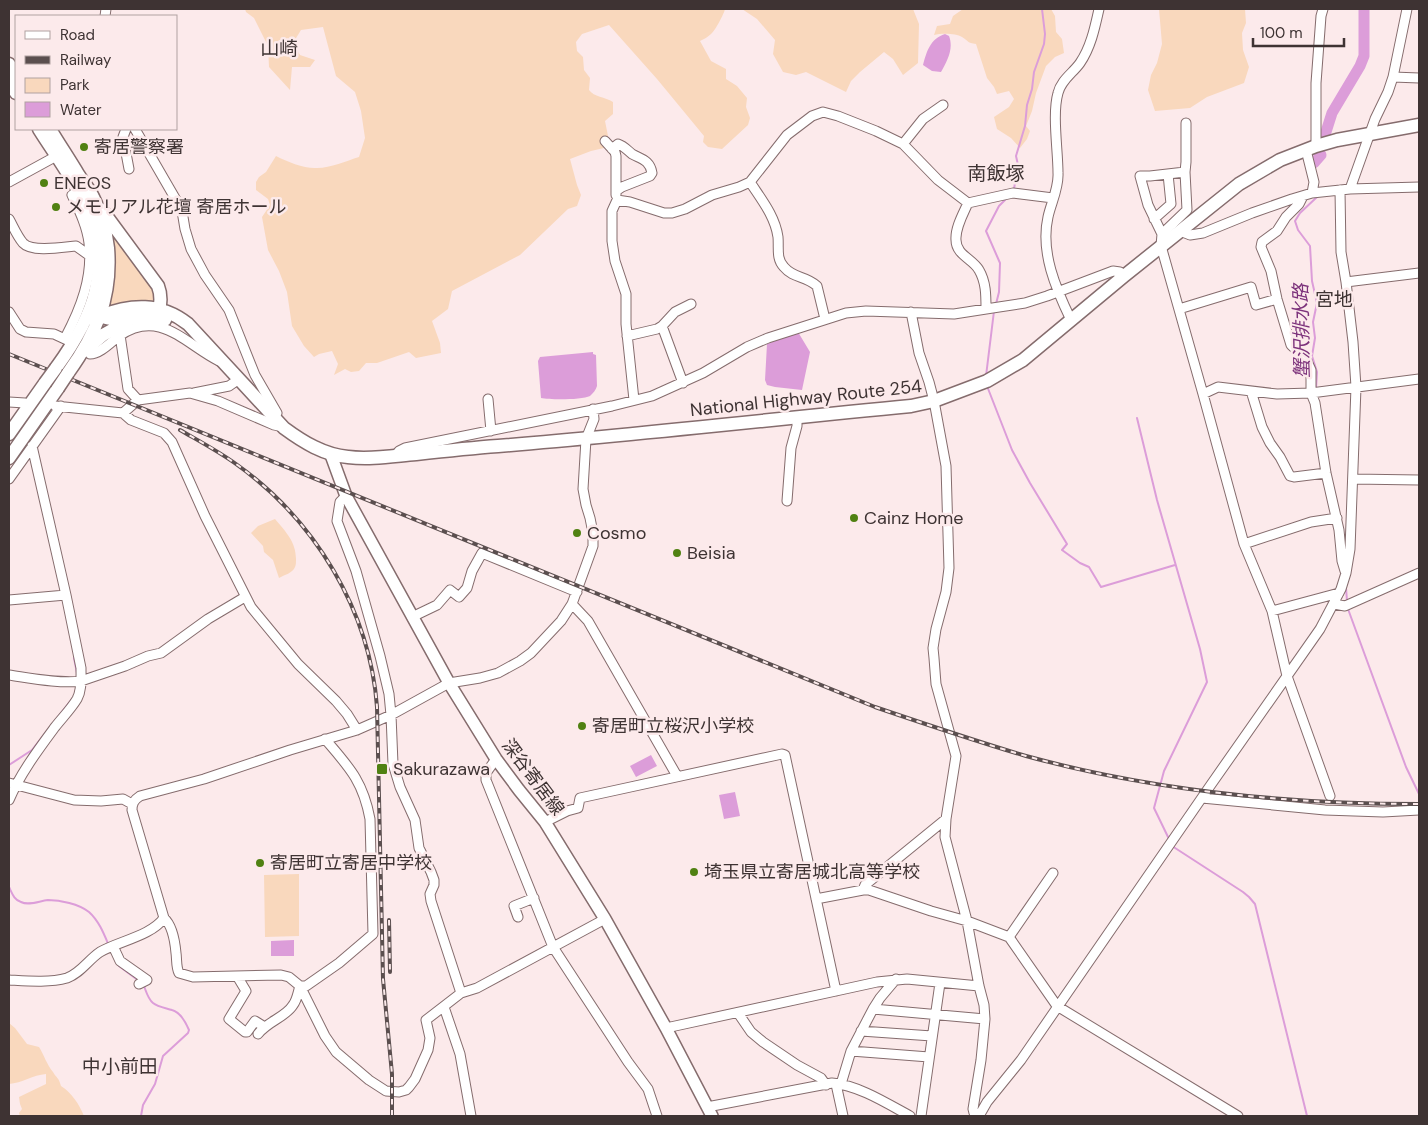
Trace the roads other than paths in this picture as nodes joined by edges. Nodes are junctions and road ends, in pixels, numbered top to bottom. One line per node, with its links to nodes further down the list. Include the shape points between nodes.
1 (1099, 9): 30 (street, via 1081,62 1061,84 1058,93 1055,107 1059,176)
2 (1323, 9): 16 (street)
3 (1407, 9): 4 (street)
4 (1393, 77): 5 (street); 13 (street)
5 (1419, 78)
6 (943, 105): 15 (street, via 923,119)
7 (1186, 123): 20 (street)
8 (1419, 125): 13 (highway, National Highway Route 254)
9 (40, 130): 18 (highway)
10 (50, 130): 18 (highway)
11 (126, 130): 19 (street, via 123,137)
12 (136, 130): 74 (street, via 179,205 191,249 229,310 255,375 277,413)
13 (1369, 134): 16 (highway, National Highway Route 254); 25 (street)
14 (605, 141): 17 (street)
15 (903, 144): 23 (street, via 823,112 787,134); 31 (street, via 938,180)
16 (1311, 148): 27 (street, via 1314,182); 35 (highway, National Highway Route 254, via 1280,160 1239,184)
17 (612, 149): 28 (street, via 617,164); 28 (street, via 622,145 652,168 650,176 622,187)
18 (60, 154): 22 (street); 29 (highway); 32 (highway, via 78,191)
19 (129, 169)
20 (1185, 172): 21 (street); 36 (street, via 1187,210)
21 (1168, 174): 34 (street, via 1171,204); 34 (street, via 1140,176)
22 (9, 182)
23 (750, 182): 28 (street, via 672,213); 50 (street, via 774,222 778,258 792,275 806,278 817,286)
24 (1419, 187): 25 (street)
25 (1350, 189): 26 (street)
26 (1340, 190): 27 (street); 40 (street, via 1341,252)
27 (1307, 195): 35 (street, via 1203,233 1190,235); 42 (street, via 1278,230 1262,242)
28 (617, 196): 55 (street, via 612,211 612,241 626,294)
29 (94, 198): 48 (highway, via 106,237 109,261 106,298); 49 (highway, via 158,286)
30 (1053, 198): 31 (street, via 1013,193); 41 (street, via 1046,224 1046,245)
31 (968, 202): 44 (street, via 957,230 956,245 983,278)
32 (85, 215): 37 (street); 48 (highway, via 96,241 99,271)
33 (9, 219): 37 (street, via 24,244 32,248 76,246)
34 (1154, 219): 36 (street)
35 (1180, 231): 36 (highway, National Highway Route 254)
36 (1161, 240): 39 (highway, National Highway Route 254); 45 (street)
37 (90, 256): 46 (street, via 84,298 67,340 54,334 26,332 20,329)
38 (1419, 273): 40 (street)
39 (1124, 276): 41 (street, via 1112,271); 52 (highway, National Highway Route 254)
40 (1346, 282): 61 (street)
41 (1058, 292): 44 (street, via 1025,303); 52 (street)
42 (1277, 299): 45 (street, via 1256,305 1251,287); 63 (street, via 1291,345 1311,370)
43 (691, 304): 53 (street, via 675,312)
44 (986, 309): 47 (street, via 954,314)
45 (1179, 309): 65 (street)
46 (9, 312)
47 (912, 312): 50 (street, via 855,311); 69 (street, via 919,353)
48 (95, 314): 49 (highway, National Highway Route 254, via 126,308 151,308); 51 (highway, National Highway Route 254, via 114,320); 56 (highway, via 93,334); 78 (highway, bridge)
49 (159, 314): 51 (highway, National Highway Route 254); 57 (highway, National Highway Route 254, via 174,315 182,320)
50 (825, 319): 60 (street, via 747,347)
51 (130, 320): 56 (highway, via 103,335)
52 (1071, 320): 69 (highway, National Highway Route 254, via 1006,371)
53 (662, 326): 55 (street); 60 (street)
54 (120, 335): 56 (street, via 94,354); 57 (street, via 146,325 161,327 180,335); 67 (street, via 128,389)
55 (627, 336): 68 (street)
56 (85, 355): 83 (highway, bridge)
57 (223, 363): 58 (highway, National Highway Route 254)
58 (238, 379): 64 (street, via 229,386); 74 (highway, National Highway Route 254)
59 (1419, 379): 61 (street)
60 (683, 383): 68 (street)
61 (1356, 387): 63 (street); 86 (street)
62 (1251, 391): 63 (street); 65 (street, via 1218,387); 84 (street, via 1262,427 1290,476)
63 (1311, 393): 84 (street)
64 (190, 394): 67 (street); 76 (street, via 218,400)
65 (1203, 394): 91 (street)
66 (488, 399): 77 (street)
67 (138, 400): 73 (street)
68 (634, 400): 72 (street)
69 (934, 401): 75 (highway, National Highway Route 254); 118 (street, via 946,466 949,568 933,648 936,684 956,756)
70 (25, 404): 71 (street)
71 (11, 405)
72 (593, 409): 77 (street); 79 (street, via 594,419)
73 (123, 413): 80 (street, via 58,406); 97 (street, via 131,420 164,433 172,442)
74 (274, 417): 76 (highway, National Highway Route 254)
75 (796, 417): 79 (highway, National Highway Route 254); 89 (street)
76 (284, 428): 81 (highway, National Highway Route 254)
77 (491, 431): 82 (street, via 405,448)
78 (9, 434)
79 (586, 439): 82 (highway, National Highway Route 254); 94 (street, via 584,488 593,546)
80 (32, 446): 85 (street); 96 (street)
81 (331, 455): 82 (highway, National Highway Route 254, via 358,458); 88 (main road, 深谷寄居線)
82 (395, 456)
83 (9, 458)
84 (1326, 474): 90 (street)
85 (9, 479)
86 (1353, 479): 87 (street); 93 (street)
87 (1419, 480)
88 (346, 496): 102 (main road, 深谷寄居線); 107 (street, via 340,502 337,521 372,625)
89 (788, 500)
90 (1337, 518): 91 (street, via 1311,522); 93 (street)
91 (1244, 544): 101 (street)
92 (1419, 573): 100 (street, via 1345,606)
93 (1346, 574): 95 (street)
94 (578, 589): 99 (street); 102 (street, via 482,553 460,597 450,590 437,605)
95 (1339, 593): 100 (street); 101 (street)
96 (66, 596): 98 (street); 105 (street)
97 (245, 597): 105 (street, via 208,618 161,653); 108 (street, via 298,664 348,714)
98 (9, 600)
99 (572, 604): 106 (street, via 561,621 520,661 491,676); 111 (street, via 588,621)
100 (1334, 604): 104 (street)
101 (1272, 611): 104 (street)
102 (412, 618): 106 (main road, 深谷寄居線)
103 (9, 675): 105 (street)
104 (1287, 676): 113 (street); 114 (street)
105 (81, 681): 112 (street, via 76,699)
106 (449, 683): 107 (street); 110 (main road, 深谷寄居線)
107 (391, 715): 108 (street); 139 (street, via 393,764 415,820 419,848 432,872 431,901)
108 (357, 730): 109 (street)
109 (325, 739): 116 (street, via 140,796); 136 (street, via 348,765 367,802 373,934 339,963 306,986)
110 (496, 758): 119 (main road, 深谷寄居線); 122 (street, via 486,772 486,780)
111 (677, 776): 119 (street, via 580,798 578,808); 123 (street, via 785,755)
112 (12, 784): 115 (street); 116 (street, via 74,800 123,799)
113 (1330, 796)
114 (1202, 798): 117 (street, via 1325,810); 140 (street)
115 (9, 800)
116 (132, 804): 125 (street)
117 (1419, 810)
118 (946, 818): 121 (street); 127 (street, via 945,837)
119 (545, 822): 126 (main road, 深谷寄居線)
120 (1053, 873): 128 (street)
121 (864, 890): 123 (street); 127 (street)
122 (534, 898): 124 (street, via 514,906); 130 (street)
123 (816, 899): 138 (street)
124 (518, 917)
125 (164, 918): 129 (street, via 161,923); 131 (street, via 169,923 179,974 193,977)
126 (605, 919): 130 (street); 146 (main road, 深谷寄居線)
127 (967, 921): 128 (street); 137 (street)
128 (1009, 937): 140 (street)
129 (113, 946): 133 (street, via 100,952 76,974 65,978); 135 (street, via 120,962 147,980)
130 (553, 947): 139 (street, via 477,988); 155 (street, via 648,1089)
131 (237, 976): 136 (street, via 280,975 289,977); 136 (street, via 246,991 229,1019 245,1032 255,1020 261,1030 290,1010)
132 (896, 979): 134 (street); 138 (street); 142 (street)
133 (9, 980)
134 (940, 983): 137 (street); 144 (street)
135 (139, 984)
136 (300, 986): 141 (street, via 336,1052 386,1091 399,1092 415,1079 430,1038 426,1020)
137 (979, 986): 145 (street)
138 (836, 991): 143 (street)
139 (461, 993): 141 (street)
140 (1057, 1006): 159 (street); 160 (street)
141 (444, 1007): 154 (street, via 460,1054)
142 (873, 1009): 144 (street); 147 (street)
143 (738, 1013): 146 (street); 152 (street, via 763,1042 821,1078)
144 (935, 1014): 145 (street); 148 (street)
145 (985, 1019): 159 (street, via 973,1109)
146 (666, 1028): 153 (main road, 深谷寄居線)
147 (861, 1031): 148 (street); 149 (street)
148 (932, 1036): 150 (street)
149 (851, 1051): 150 (street); 151 (street)
150 (929, 1058): 158 (street)
151 (839, 1084): 152 (street); 156 (street); 157 (street)
152 (826, 1085): 153 (street)
153 (710, 1112)
154 (471, 1116)
155 (657, 1116)
156 (843, 1116)
157 (910, 1116)
158 (921, 1116)
159 (979, 1116)
160 (1238, 1116)

